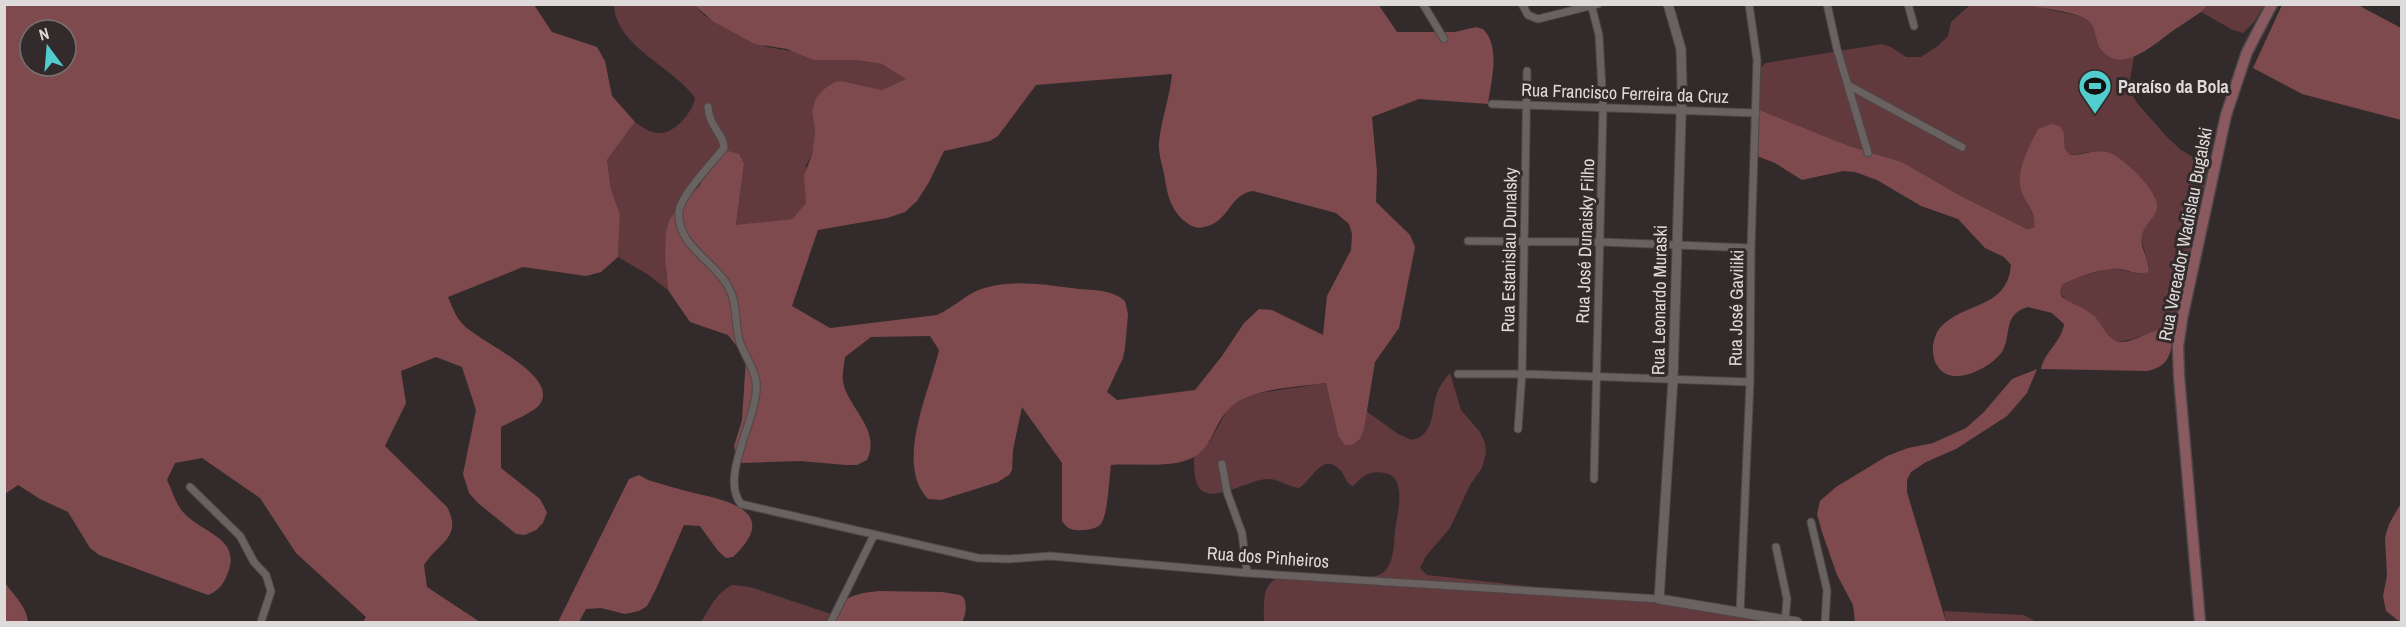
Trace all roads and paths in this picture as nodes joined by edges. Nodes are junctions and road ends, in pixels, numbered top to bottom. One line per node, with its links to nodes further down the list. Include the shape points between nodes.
1 (1423, 4): 10 (street)
2 (1521, 4): 8 (street, via 1528,15 1538,19)
3 (1668, 4): 17 (street, Rua Leonardo Muraski, via 1681,49)
4 (1749, 4): 18 (street, Rua José Gaviliki, via 1757,60)
5 (1827, 4): 12 (street)
6 (1908, 4): 9 (street)
7 (2272, 4): 46 (main road, Rua Vereador Wadislau Bugalski, via 2247,52 2226,115 2178,347)
8 (1593, 5): 16 (street, Rua José Dunaisky Filho, via 1599,35)
9 (1914, 26)
10 (1444, 39)
11 (1527, 71): 14 (street, Rua Estanislau Dunalsky)
12 (1848, 85): 19 (street); 20 (street)
13 (1492, 104): 14 (street, Rua Francisco Ferreira da Cruz)
14 (1526, 104): 16 (street, Rua Francisco Ferreira da Cruz); 21 (street, Rua Estanislau Dunalsky)
15 (708, 107): 36 (street, Rua dos Pinheiros, via 708,117 724,141 724,148 679,210 681,227 696,252 726,283 734,298 736,328 756,380 756,399 743,437 734,496 741,504)
16 (1603, 108): 17 (street, Rua Francisco Ferreira da Cruz); 23 (street, Rua José Dunaisky Filho)
17 (1680, 111): 18 (street, Rua Francisco Ferreira da Cruz); 24 (street, Rua Leonardo Muraski)
18 (1756, 113): 25 (street, Rua José Gaviliki)
19 (1962, 147)
20 (1868, 153)
21 (1525, 240): 22 (street); 23 (street); 27 (street, Rua Estanislau Dunalsky)
22 (1468, 241)
23 (1602, 242): 24 (street); 28 (street, Rua José Dunaisky Filho)
24 (1676, 246): 25 (street); 29 (street, Rua Leonardo Muraski)
25 (1751, 248): 30 (street, Rua José Gaviliki)
26 (1458, 374): 27 (street)
27 (1522, 374): 28 (street); 31 (street, Rua Estanislau Dunalsky)
28 (1596, 377): 29 (street); 33 (street, Rua José Dunaisky Filho)
29 (1673, 379): 30 (street); 39 (street, Rua Leonardo Muraski)
30 (1750, 382): 40 (street, Rua José Gaviliki)
31 (1518, 429)
32 (1222, 464): 38 (street, via 1242,533)
33 (1594, 479)
34 (190, 487): 42 (street, via 240,536 270,583)
35 (1811, 522): 45 (street, via 1827,590)
36 (874, 535): 38 (street, Rua dos Pinheiros, via 978,558 1050,556); 43 (street)
37 (1776, 547): 41 (street, via 1787,599)
38 (1247, 573): 39 (street, Rua dos Pinheiros)
39 (1659, 599): 40 (street, Rua dos Pinheiros)
40 (1740, 613): 41 (street, Rua dos Pinheiros)
41 (1785, 621): 44 (street, Rua dos Pinheiros)
42 (261, 622)
43 (831, 622)
44 (1797, 622)
45 (1825, 622)
46 (2200, 622)

